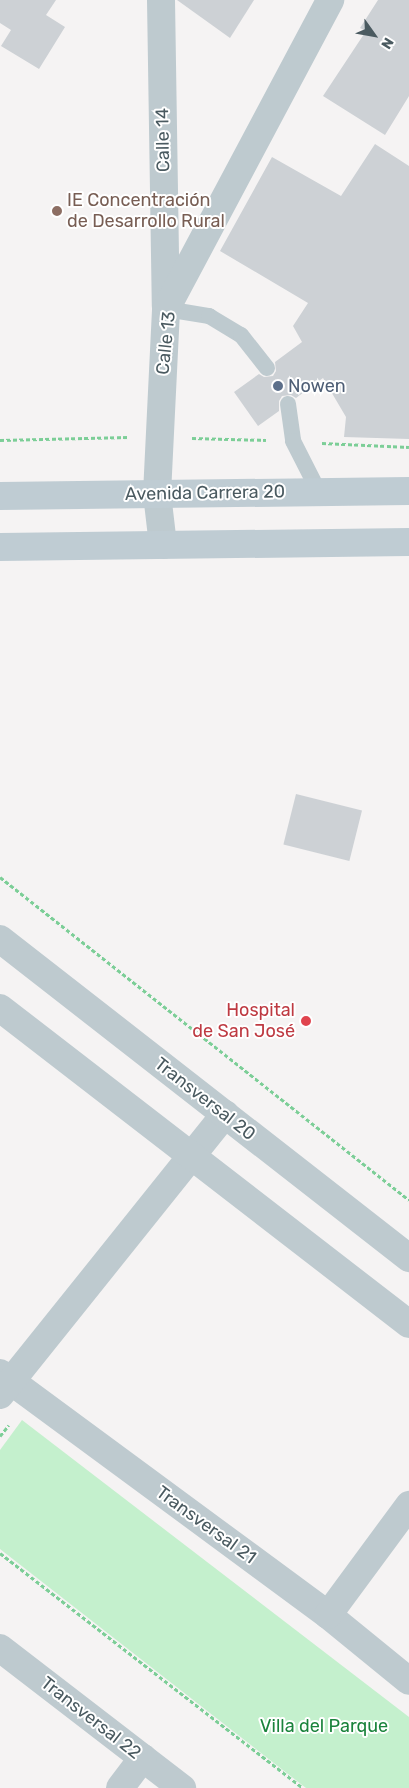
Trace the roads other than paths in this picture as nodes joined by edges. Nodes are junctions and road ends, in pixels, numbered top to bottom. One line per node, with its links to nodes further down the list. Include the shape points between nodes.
1 (161, 0): 3 (street, Calle 14)
2 (330, 0): 3 (street, Calle 13)
3 (166, 309): 4 (lane, via 209,316 241,335); 8 (street, Calle 13)
4 (266, 368)
5 (288, 404): 7 (lane, via 293,441)
6 (409, 491): 7 (main road, Avenida Carrera 20)
7 (319, 492): 8 (main road, Avenida Carrera 20)
8 (157, 494): 9 (main road, Avenida Carrera 20); 11 (street, Calle 13)
9 (0, 496)
10 (409, 542): 11 (main road)
11 (163, 545): 12 (main road)
12 (0, 547)
13 (0, 939): 15 (street, Transversal 20)
14 (0, 1008): 16 (street)
15 (225, 1114): 16 (street); 17 (street, Transversal 20)
16 (192, 1155): 18 (street); 19 (street)
17 (409, 1258)
18 (409, 1324)
19 (4, 1383): 21 (street, Transversal 21)
20 (409, 1505): 21 (street)
21 (328, 1615): 23 (street, Transversal 21)
22 (0, 1648): 24 (street, Transversal 22)
23 (409, 1681)
24 (143, 1758): 25 (street); 26 (street, Transversal 22)
25 (120, 1788)
26 (182, 1788)

